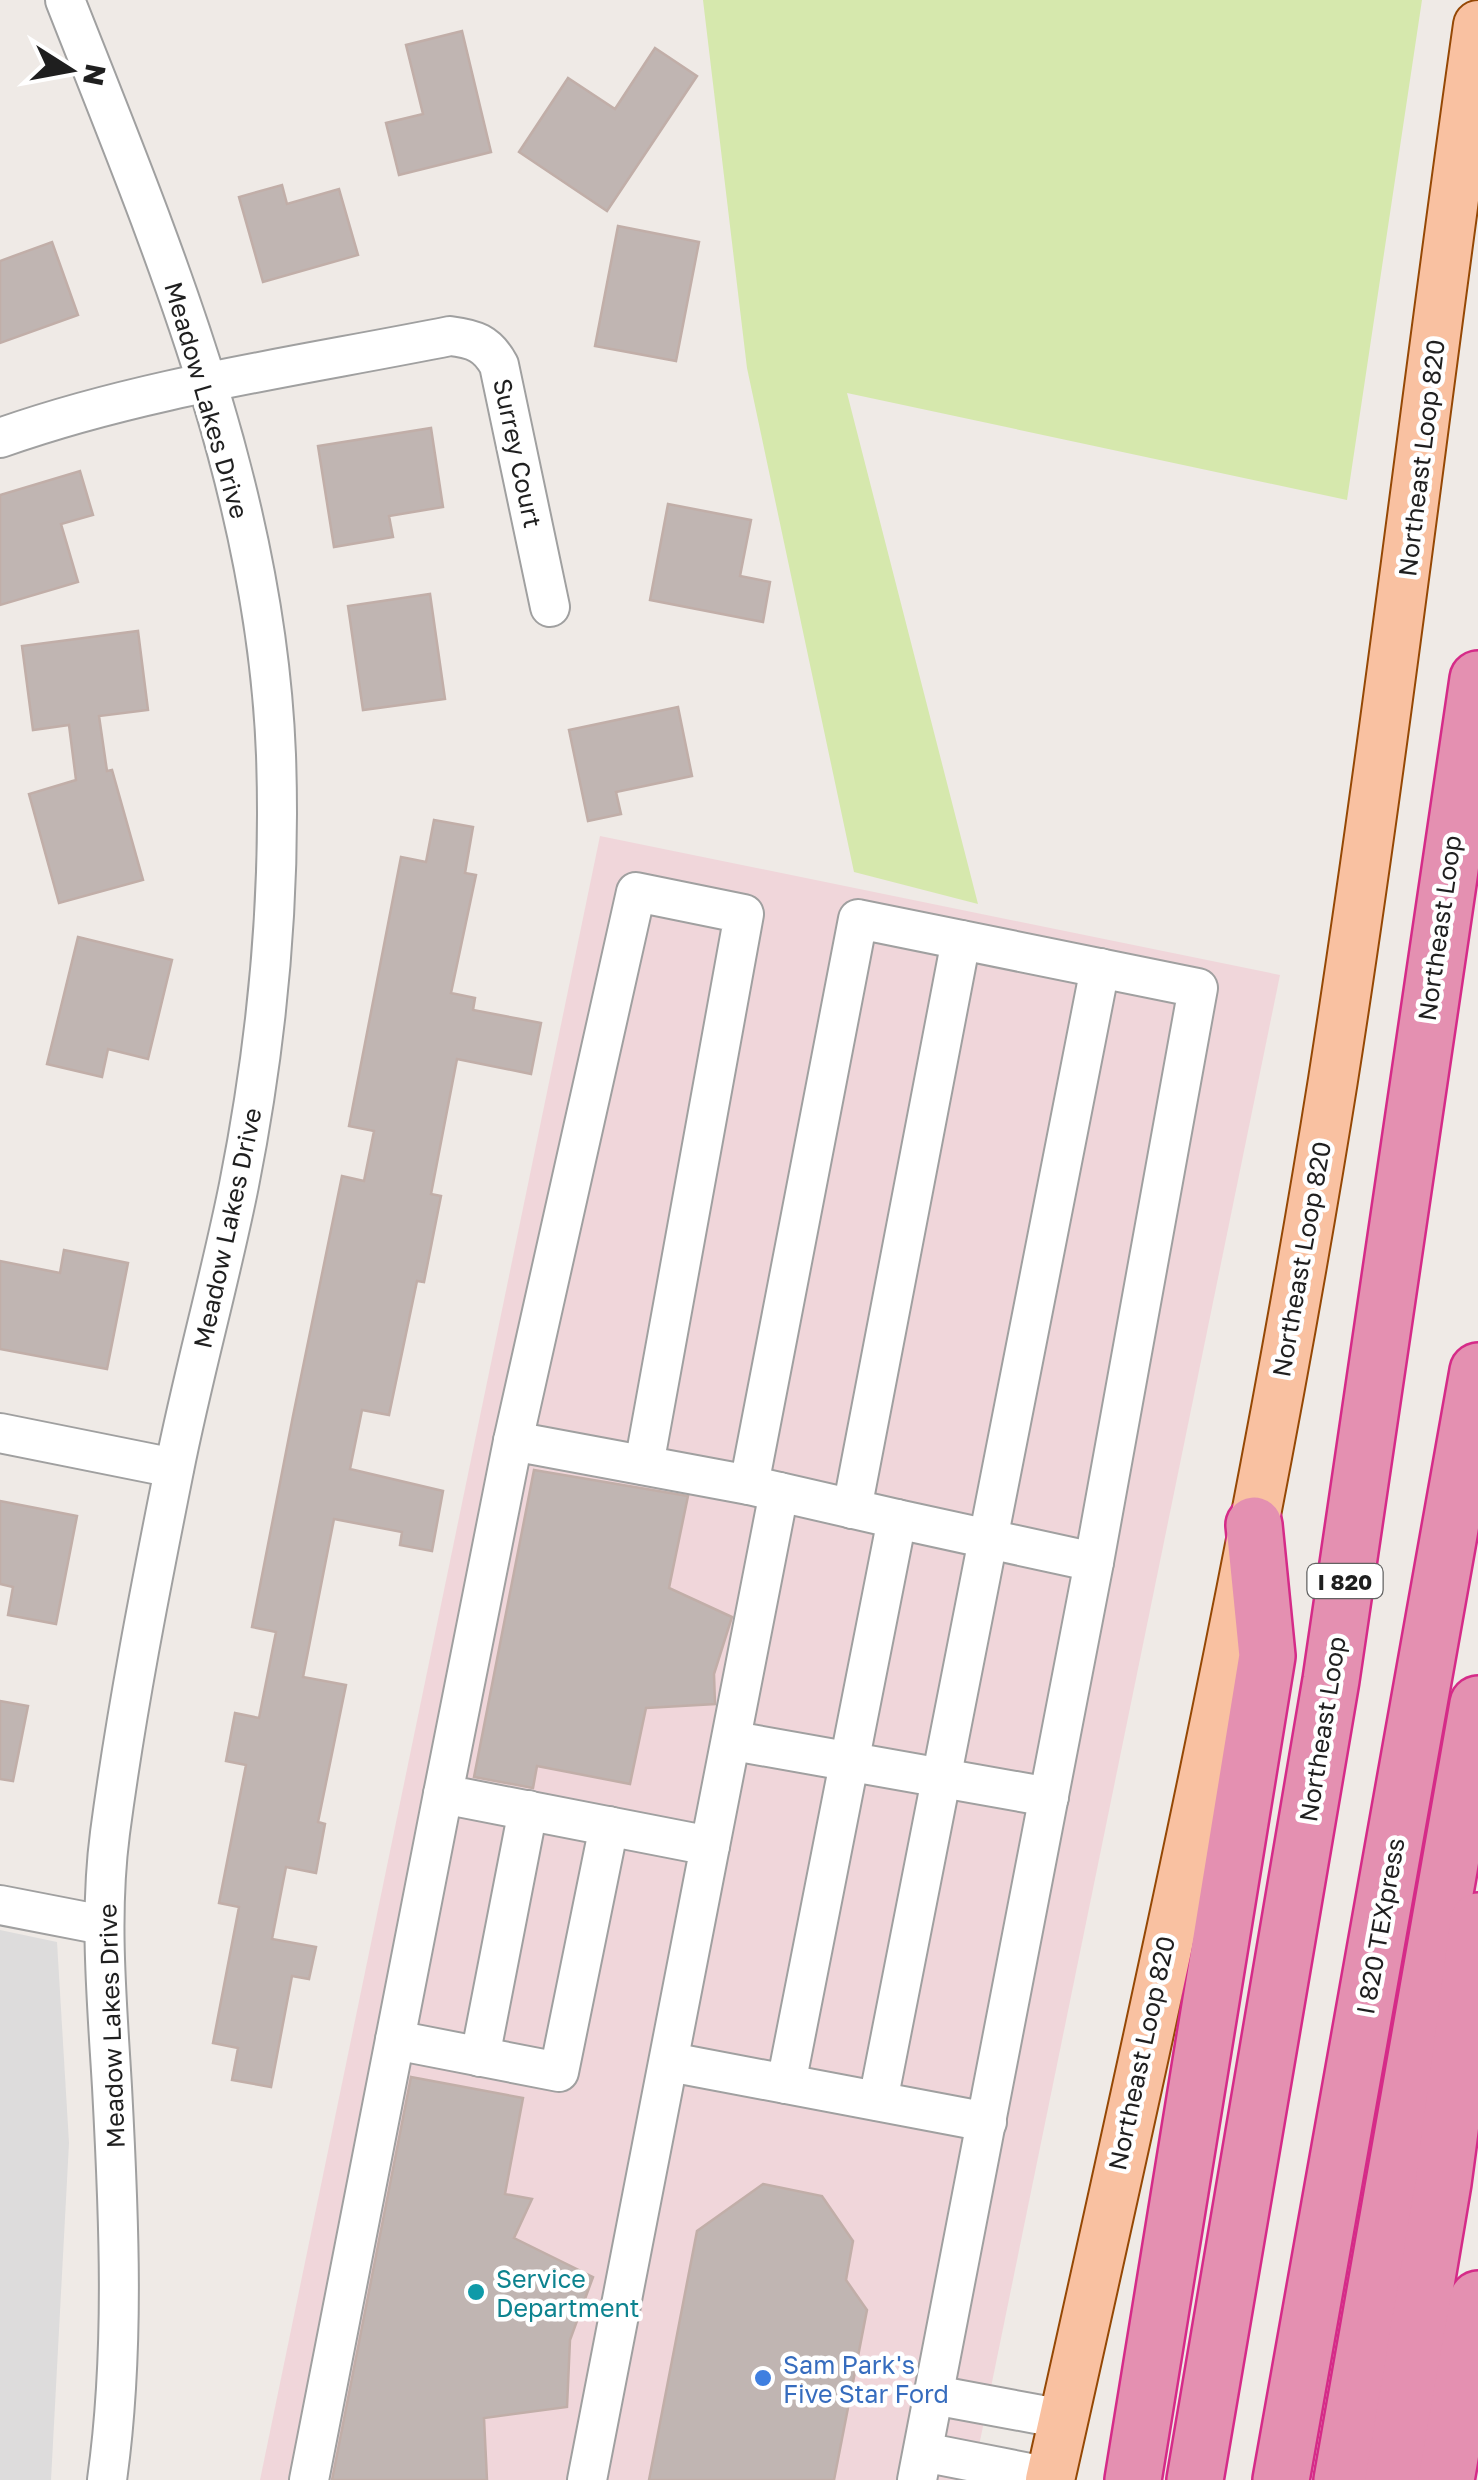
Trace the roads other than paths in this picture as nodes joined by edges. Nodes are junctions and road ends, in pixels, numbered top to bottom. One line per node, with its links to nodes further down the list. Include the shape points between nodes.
1 (65, 0): 3 (street, Meadow Lakes Drive)
2 (1478, 25): 17 (main road, Northeast Loop 820, via 1335,1064)
3 (209, 384): 4 (street); 5 (street, Surrey Court, via 450,336 490,348); 13 (street, Meadow Lakes Drive, via 236,487 267,657 276,754 272,957 239,1186)
4 (0, 438)
5 (550, 607)
6 (1478, 679): 47 (highway, Northeast Loop / I 820, via 1328,1699)
7 (961, 940): 8 (street); 14 (street, via 858,919); 15 (street)
8 (1100, 968): 18 (street); 19 (street, via 1198,988)
9 (1478, 1371): 48 (highway, I 820 TEXpress)
10 (0, 1433): 13 (street)
11 (513, 1442): 12 (street); 12 (street, via 636,892 744,914); 24 (street)
12 (644, 1466): 14 (street)
13 (174, 1468): 31 (street, Meadow Lakes Drive, via 110,1835)
14 (764, 1488): 15 (street); 21 (street)
15 (852, 1509): 16 (street)
16 (898, 1519): 18 (street); 22 (street)
17 (1254, 1525): 40 (main road, Northeast Loop 820); 46 (highway, via 1268,1656)
18 (990, 1538): 19 (street); 23 (street)
19 (1094, 1562): 25 (street)
20 (1478, 1704): 49 (highway)
21 (734, 1741): 22 (street); 28 (street)
22 (850, 1762): 23 (street); 35 (street)
23 (942, 1778): 25 (street); 36 (street)
24 (443, 1794): 26 (street); 32 (street)
25 (1049, 1796): 37 (street)
26 (528, 1810): 27 (street); 33 (street)
27 (608, 1826): 28 (street); 33 (street, via 559,2072)
28 (710, 1846): 34 (street)
29 (0, 1904): 31 (street)
30 (1478, 1921): 50 (highway)
31 (103, 1925): 43 (street, Meadow Lakes Drive, via 116,2168 115,2422)
32 (395, 2040): 33 (street); 44 (street)
33 (480, 2057)
34 (670, 2062): 35 (street); 45 (street)
35 (786, 2084): 36 (street)
36 (878, 2101): 37 (street)
37 (987, 2122): 39 (street)
38 (1478, 2299): 51 (highway)
39 (934, 2396): 40 (street); 41 (street)
40 (1063, 2419): 42 (main road, Northeast Loop 820)
41 (920, 2466): 42 (street)
42 (1050, 2478)
43 (107, 2480)
44 (309, 2480)
45 (587, 2480)
46 (1133, 2480)
47 (1194, 2480)
48 (1281, 2480)
49 (1342, 2480)
50 (1393, 2480)
51 (1446, 2480)

